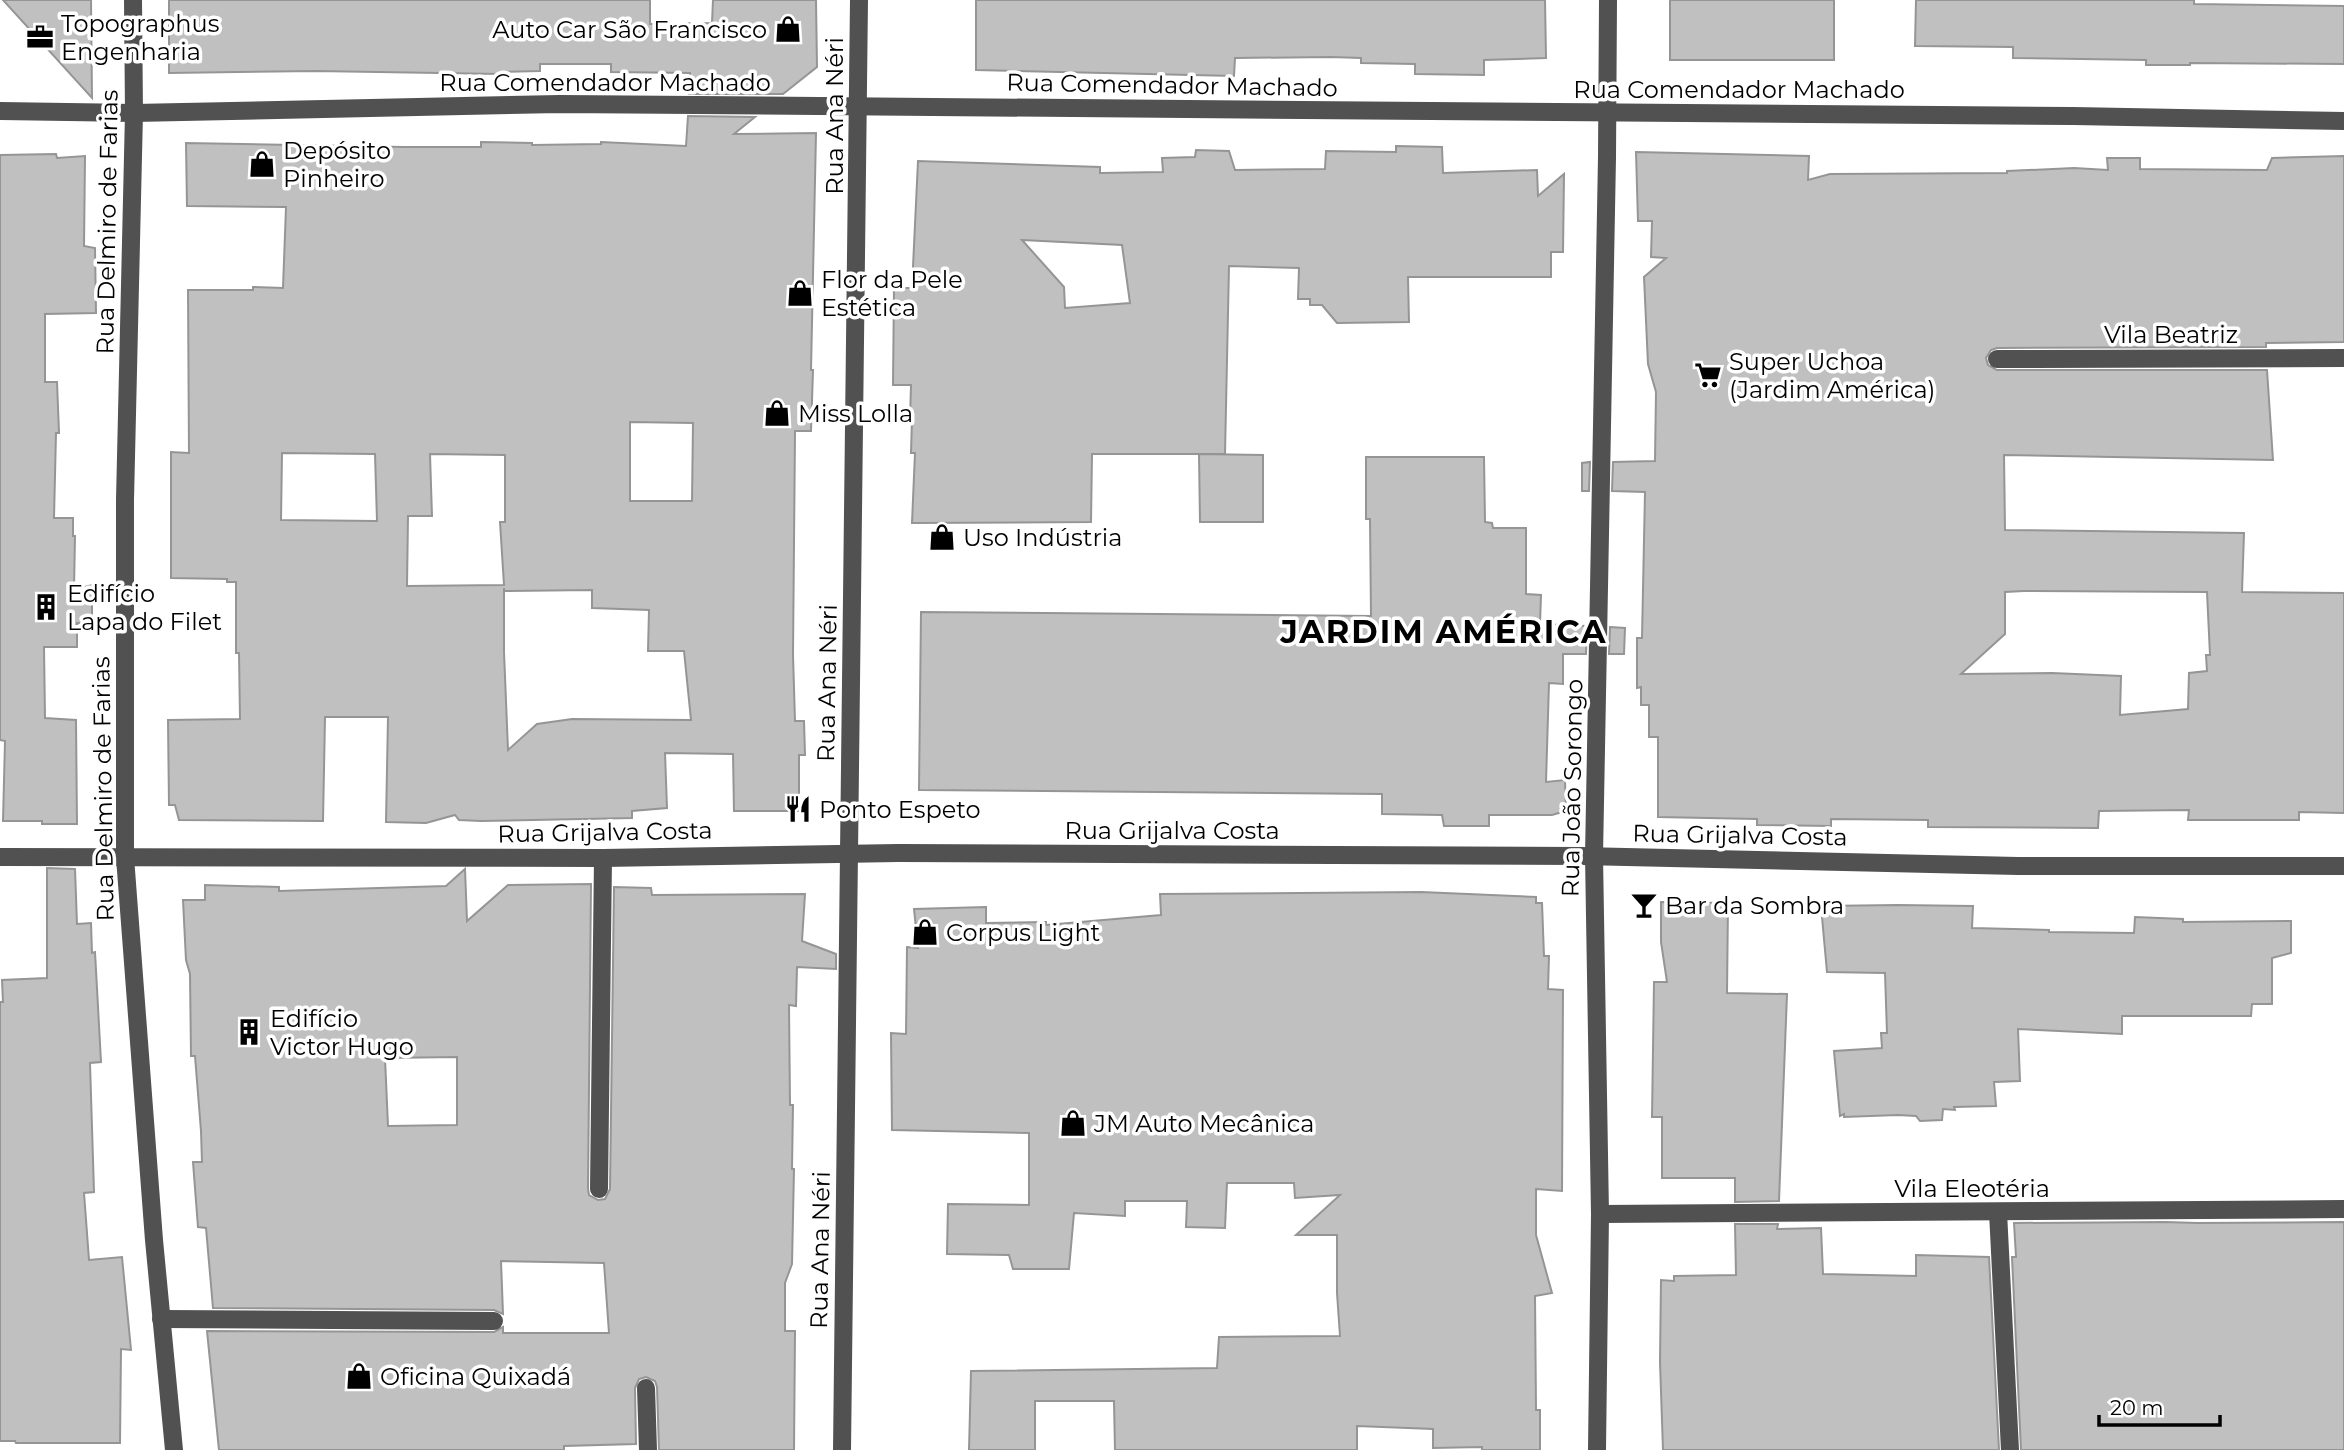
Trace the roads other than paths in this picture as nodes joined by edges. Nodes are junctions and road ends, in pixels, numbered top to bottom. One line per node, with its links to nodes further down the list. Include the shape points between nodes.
1 (133, 0): 6 (street, Rua Delmiro de Farias)
2 (859, 0): 4 (street, Rua Ana Néri)
3 (1608, 0): 7 (street, Rua João Sorongo)
4 (859, 106): 6 (street, Rua Comendador Machado, via 561,104); 7 (street, Rua Comendador Machado); 11 (street, Rua Ana Néri)
5 (0, 111): 6 (street, Rua Comendador Machado)
6 (134, 113): 12 (street, Rua Delmiro de Farias, via 125,513)
7 (1608, 113): 8 (street, Rua Comendador Machado); 13 (street, Rua João Sorongo)
8 (2344, 121)
9 (2344, 358): 10 (street, Vila Beatriz)
10 (1997, 359)
11 (850, 853): 13 (street, Rua Grijalva Costa); 15 (street, Rua Grijalva Costa); 26 (street, Rua Ana Néri)
12 (125, 856): 14 (street, Rua Grijalva Costa); 15 (street, Rua Grijalva Costa); 21 (street, Rua Delmiro de Farias)
13 (1594, 856): 16 (street, Rua Grijalva Costa, via 2018,866); 20 (street, Rua João Sorongo)
14 (0, 857)
15 (603, 858): 17 (street)
16 (2344, 866)
17 (599, 1189)
18 (2344, 1209): 19 (street, Vila Eleotéria)
19 (1997, 1212): 20 (street, Vila Eleotéria); 28 (street)
20 (1600, 1214): 27 (street, Rua João Sorongo)
21 (161, 1319): 22 (street); 24 (street, Rua Delmiro de Farias)
22 (494, 1321)
23 (646, 1388): 25 (street)
24 (174, 1450)
25 (648, 1450)
26 (842, 1450)
27 (1597, 1450)
28 (2010, 1450)

